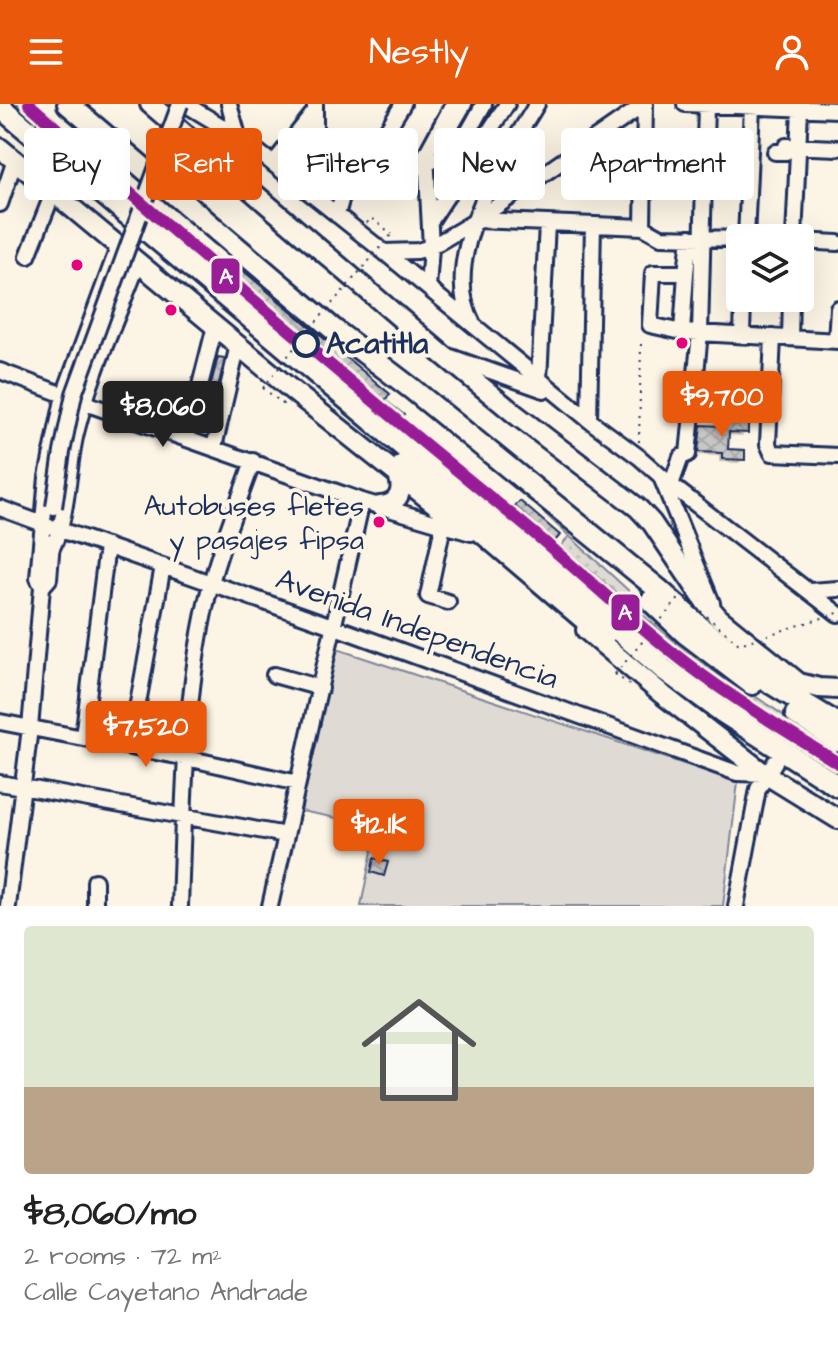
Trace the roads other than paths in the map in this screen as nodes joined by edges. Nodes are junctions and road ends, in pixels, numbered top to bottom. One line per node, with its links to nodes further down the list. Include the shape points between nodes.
1 (68, 104): 88 (highway, via 333,329)
2 (150, 104): 68 (main road)
3 (183, 104): 19 (street); 86 (street, bridge, via 74,394)
4 (229, 104): 20 (street)
5 (403, 104): 22 (street)
6 (453, 104): 29 (street, via 426,150)
7 (464, 104): 29 (street)
8 (484, 104): 29 (street, via 457,149)
9 (507, 104): 39 (street)
10 (537, 104): 38 (street, via 498,168)
11 (645, 104): 38 (street); 44 (street)
12 (685, 104): 13 (street)
13 (706, 105): 16 (street); 45 (street)
14 (0, 107): 69 (highway)
15 (315, 107): 21 (street); 28 (street)
16 (752, 107): 17 (street); 41 (street)
17 (800, 109): 18 (street); 23 (street)
18 (838, 110)
19 (224, 128)
20 (236, 128)
21 (315, 128)
22 (388, 128)
23 (798, 146): 24 (street); 25 (street); 42 (street)
24 (838, 148)
25 (775, 152)
26 (7, 154): 30 (main road); 36 (street)
27 (262, 155): 28 (street)
28 (273, 164): 31 (street)
29 (428, 165): 39 (street)
30 (24, 168)
31 (278, 168)
32 (50, 200): 52 (street)
33 (61, 200): 50 (main road)
34 (318, 200): 37 (street)
35 (341, 200): 37 (street)
36 (0, 204)
37 (337, 215): 51 (street)
38 (477, 220): 40 (street); 49 (street); 60 (street, via 461,274 466,308)
39 (429, 223): 49 (street)
40 (547, 224): 43 (street); 71 (street)
41 (747, 224)
42 (795, 224)
43 (593, 225): 44 (street); 75 (street)
44 (643, 227): 45 (street, via 661,237)
45 (696, 238): 46 (street); 54 (street); 62 (street)
46 (726, 239)
47 (814, 242): 48 (street)
48 (838, 243)
49 (431, 247): 51 (street); 55 (street)
50 (118, 248): 53 (main road); 73 (street)
51 (384, 252): 55 (street)
52 (28, 256)
53 (138, 263): 59 (main road); 74 (street)
54 (686, 273): 61 (street); 61 (street, via 653,273 650,325)
55 (428, 288): 60 (street)
56 (838, 308): 66 (street)
57 (743, 312): 63 (street)
58 (791, 312): 65 (street)
59 (215, 326): 67 (main road); 76 (street)
60 (476, 328): 71 (street)
61 (682, 332): 62 (street)
62 (700, 333): 63 (street); 82 (street, via 688,454 681,457)
63 (742, 336): 64 (street)
64 (773, 337): 65 (street); 78 (street, via 768,444 772,453)
65 (790, 338): 66 (street)
66 (837, 341)
67 (238, 345): 77 (street); 81 (main road)
68 (442, 354): 72 (street); 97 (main road, via 644,514)
69 (305, 365): 90 (highway, via 385,449); 113 (highway, via 663,669)
70 (0, 371): 73 (street)
71 (539, 380): 72 (street)
72 (556, 394): 75 (street)
73 (64, 395): 86 (street, via 47,477)
74 (85, 403): 76 (street); 86 (street)
75 (589, 420): 80 (street)
76 (187, 437): 77 (street)
77 (214, 447): 79 (street)
78 (838, 456)
79 (253, 461): 83 (street); 92 (street)
80 (660, 474): 82 (street); 97 (street)
81 (399, 478): 83 (main road, via 397,499 390,505); 87 (main road)
82 (671, 485): 94 (street)
83 (371, 504): 85 (street); 98 (street)
84 (0, 508): 86 (street, Avenida Independencia)
85 (443, 526): 87 (street); 95 (street, via 428,596)
86 (52, 527): 89 (street, Avenida Independencia); 105 (street)
87 (471, 533): 90 (highway); 110 (main road, via 640,677)
88 (588, 533): 100 (highway, via 701,628); 107 (highway, via 657,606 726,667)
89 (107, 546): 91 (street, Avenida Independencia); 106 (street)
90 (499, 547): 110 (highway)
91 (163, 566): 92 (street, Avenida Independencia); 108 (street)
92 (211, 583): 98 (street, Avenida Independencia); 109 (street, via 196,662)
93 (838, 589): 94 (street)
94 (810, 591): 96 (street)
95 (448, 602)
96 (838, 614)
97 (719, 618): 100 (main road)
98 (335, 627): 101 (street); 110 (street, Avenida Independencia, via 737,773)
99 (274, 675): 101 (street)
100 (778, 677): 102 (main road); 104 (highway)
101 (321, 688): 112 (street)
102 (838, 689)
103 (0, 722): 105 (street)
104 (838, 724)
105 (30, 728): 106 (street); 114 (street)
106 (83, 737): 108 (street)
107 (838, 741)
108 (130, 747): 109 (street)
109 (187, 758): 112 (street); 116 (street)
110 (770, 768): 115 (highway); 117 (main road); 124 (street, via 758,789)
111 (0, 783): 114 (street)
112 (298, 783): 118 (street)
113 (838, 786)
114 (20, 787): 116 (street); 120 (street)
115 (838, 801)
116 (184, 817): 118 (street); 122 (street)
117 (838, 819)
118 (286, 835): 123 (street)
119 (95, 881): 121 (street)
120 (8, 906)
121 (95, 906)
122 (180, 906)
123 (270, 906)
124 (736, 906)

